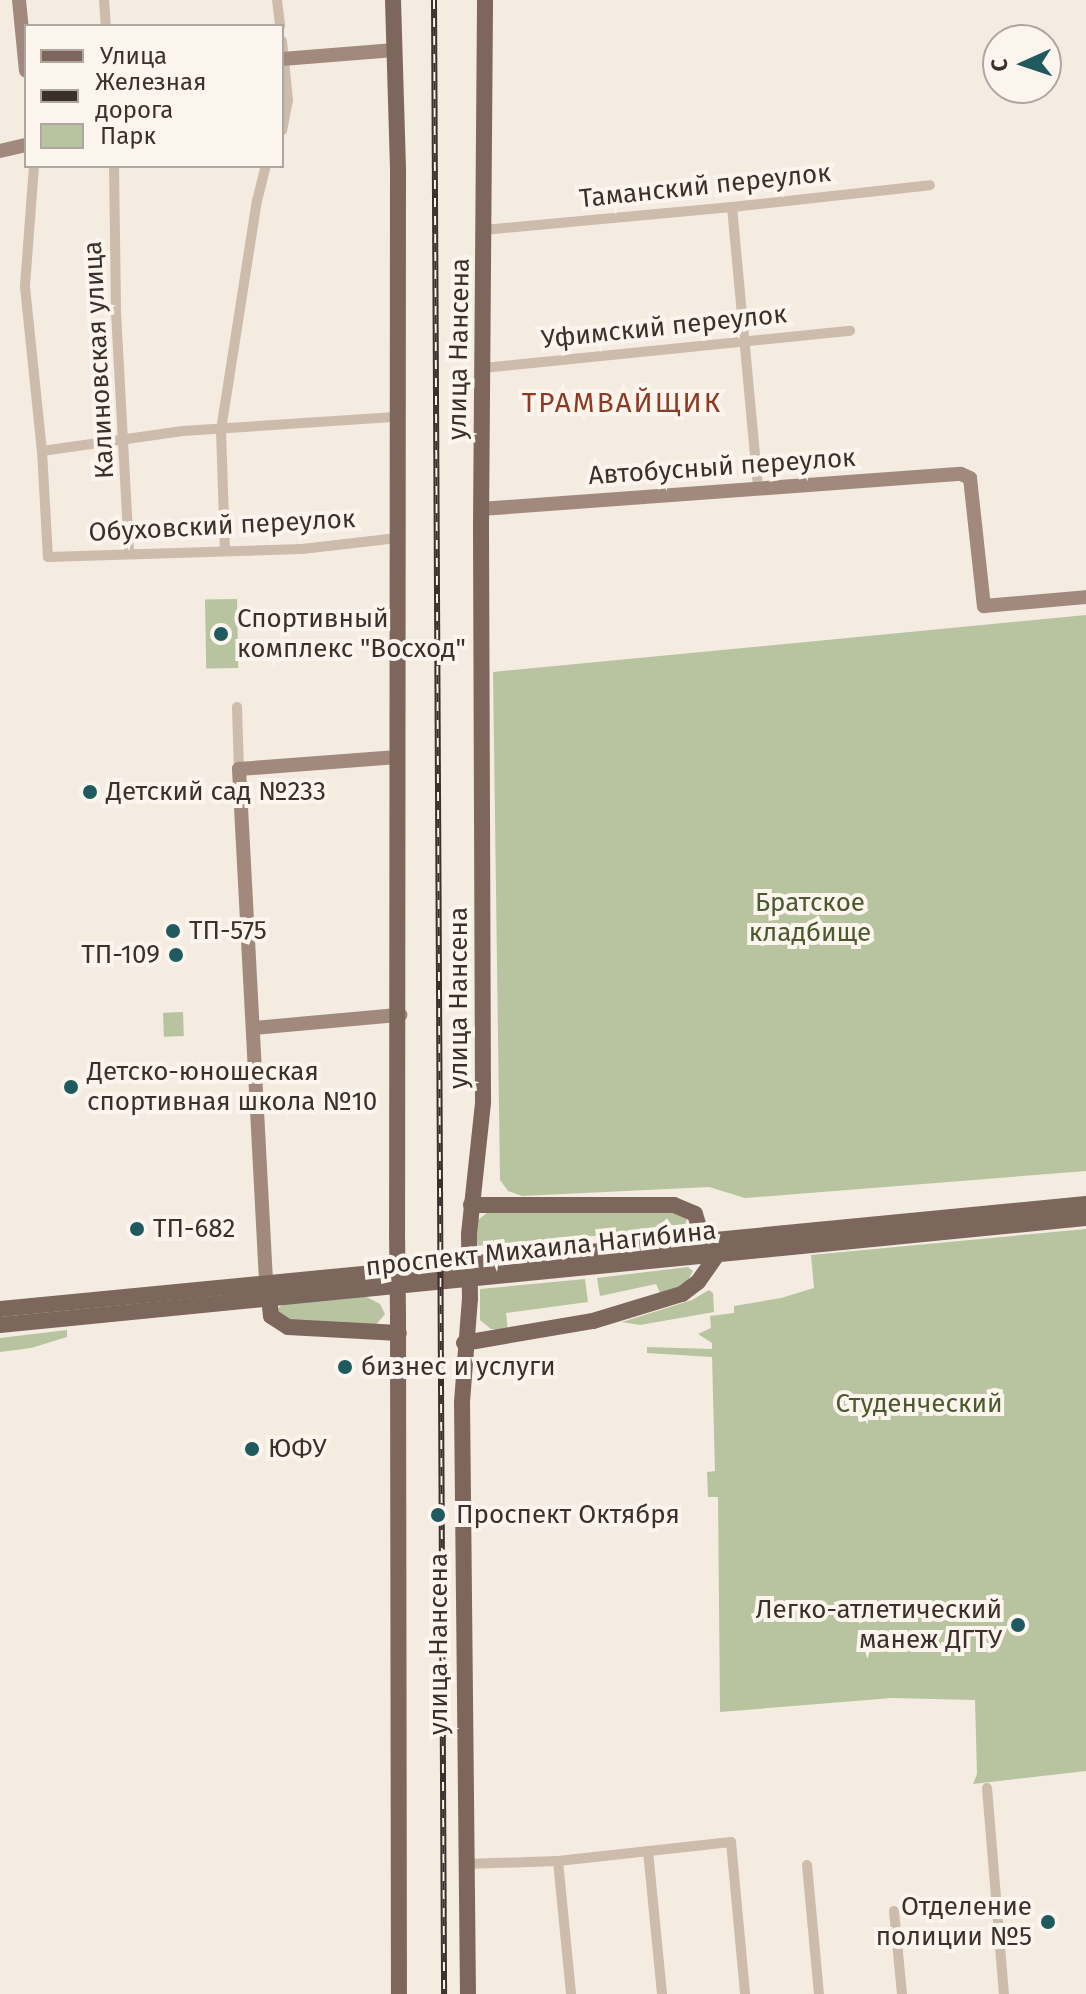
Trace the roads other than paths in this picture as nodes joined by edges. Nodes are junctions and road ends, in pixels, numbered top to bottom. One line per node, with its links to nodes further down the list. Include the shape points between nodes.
1 (19, 0): 9 (street)
2 (104, 0): 6 (street)
3 (277, 0): 7 (street)
4 (393, 0): 8 (main road, улица Нансена)
5 (485, 0): 20 (main road, улица Нансена)
6 (106, 24)
7 (280, 24)
8 (395, 50): 10 (street); 24 (main road, улица Нансена)
9 (24, 51)
10 (284, 59)
11 (284, 67): 12 (street)
12 (284, 120)
13 (24, 145): 14 (street)
14 (0, 151)
15 (34, 168): 27 (street, via 25,287)
16 (114, 168): 26 (street, Калиновская улица, via 116,312)
17 (265, 168): 25 (street)
18 (930, 185): 19 (street, Таманский переулок)
19 (732, 207): 20 (street, Таманский переулок); 22 (street)
20 (484, 230): 23 (main road, улица Нансена)
21 (850, 331): 22 (street, Уфимский переулок)
22 (742, 342): 23 (street, Уфимский переулок); 28 (street)
23 (483, 368): 29 (main road, улица Нансена)
24 (396, 417): 25 (street); 30 (main road, улица Нансена)
25 (221, 430): 26 (street); 31 (street)
26 (126, 441): 27 (street); 32 (street, Калиновская улица)
27 (42, 451): 32 (street, Обуховский переулок, via 48,557)
28 (758, 487): 29 (street, Автобусный переулок); 33 (street, Автобусный переулок, via 967,475 984,606)
29 (481, 509): 40 (main road, улица Нансена, via 483,1102)
30 (397, 538): 31 (street, Обуховский переулок); 35 (main road, улица Нансена)
31 (225, 551): 32 (street, Обуховский переулок)
32 (129, 552)
33 (1086, 597)
34 (237, 707): 36 (street)
35 (398, 757): 36 (street); 37 (main road, улица Нансена)
36 (239, 769): 38 (street)
37 (400, 1015): 38 (street); 50 (main road, улица Нансена, bridge)
38 (253, 1028): 46 (street)
39 (1086, 1204): 42 (main road, проспект Михаила Нагибина)
40 (471, 1205): 42 (main road, via 674,1205 695,1214); 47 (main road, улица Нансена, bridge)
41 (1086, 1218): 43 (main road, проспект Михаила Нагибина)
42 (703, 1241): 46 (main road, проспект Михаила Нагибина)
43 (717, 1255): 44 (main road, проспект Михаила Нагибина); 45 (main road)
44 (693, 1258): 45 (main road); 46 (main road, проспект Михаила Нагибина)
45 (702, 1275): 51 (main road, via 678,1295 593,1321)
46 (267, 1289): 48 (main road, проспект Михаила Нагибина); 49 (main road, проспект Михаила Нагибина); 50 (main road, via 271,1316 288,1327)
47 (469, 1307): 51 (main road, via 480,1331); 52 (main road, улица Нансена)
48 (0, 1309)
49 (0, 1325)
50 (399, 1333): 60 (main road, улица Нансена)
51 (496, 1339): 52 (main road); 53 (main road, via 474,1355)
52 (464, 1343): 53 (main road, улица Нансена)
53 (462, 1378): 57 (main road, улица Нансена)
54 (987, 1788): 67 (street)
55 (648, 1851): 56 (street); 63 (street); 64 (street, via 731,1842)
56 (558, 1861): 57 (street); 62 (street)
57 (465, 1864): 61 (main road, улица Нансена)
58 (807, 1865): 65 (street)
59 (894, 1911): 66 (street)
60 (399, 1994)
61 (468, 1994)
62 (571, 1994)
63 (662, 1994)
64 (745, 1994)
65 (819, 1994)
66 (902, 1994)
67 (1004, 1994)

